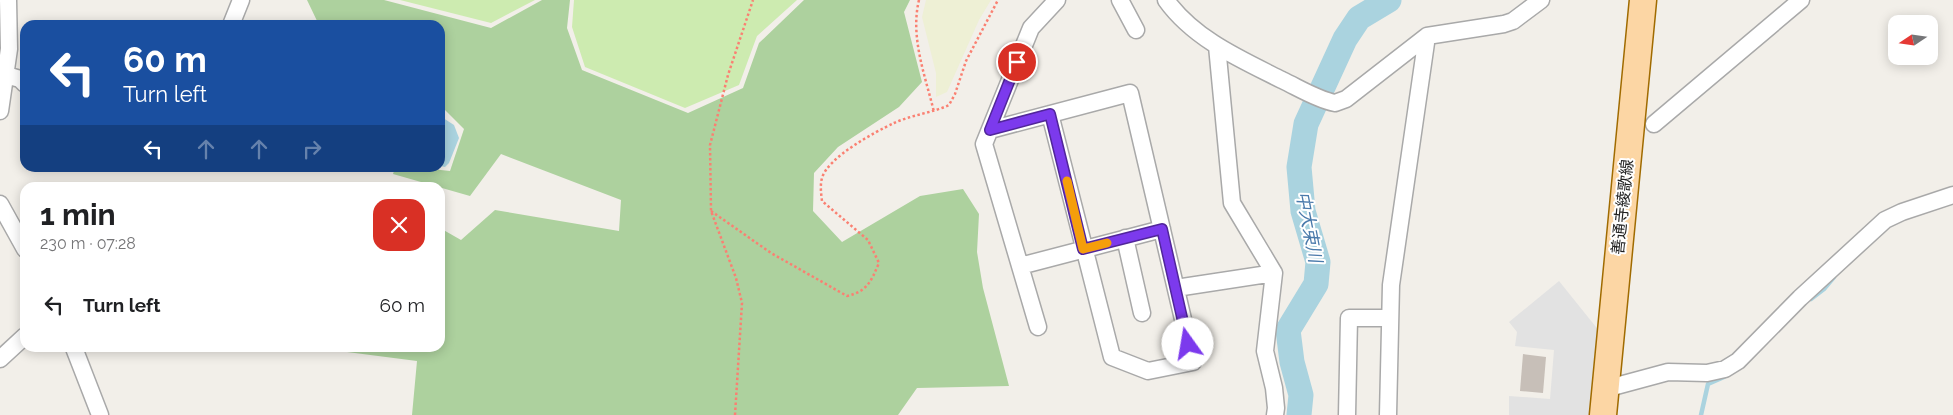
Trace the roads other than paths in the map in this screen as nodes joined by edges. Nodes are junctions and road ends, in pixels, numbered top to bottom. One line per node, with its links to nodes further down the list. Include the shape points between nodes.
1 (8, 0): 13 (street)
2 (241, 0): 9 (street)
3 (1057, 0): 18 (street, via 1031,28)
4 (1120, 0): 10 (street)
5 (1166, 0): 12 (street, via 1177,15)
6 (1541, 0): 11 (street, via 1514,21)
7 (1643, 0): 34 (main road, 善通寺綾歌線)
8 (1801, 0): 17 (street)
9 (233, 20)
10 (1136, 30)
11 (1427, 36): 12 (street, via 1346,99 1335,103); 29 (street, via 1392,277)
12 (1217, 46): 26 (street, via 1232,203)
13 (6, 75): 14 (street); 15 (street)
14 (20, 79)
15 (0, 111)
16 (1050, 114): 18 (street); 21 (street, via 1130,93); 24 (street)
17 (1654, 124)
18 (990, 130): 25 (street, via 984,144)
19 (1952, 197): 34 (street, via 1885,220 1800,298 1738,361 1725,369 1707,373 1668,372)
20 (0, 204): 23 (street)
21 (1162, 229): 22 (street); 27 (street)
22 (1125, 238): 24 (street); 28 (street)
23 (20, 240)
24 (1083, 249): 25 (street); 27 (street, via 1112,357 1148,371 1193,362)
25 (1020, 266): 30 (street)
26 (1274, 273): 27 (street); 36 (street, via 1265,351 1274,388)
27 (1176, 288)
28 (1142, 313)
29 (1390, 318): 37 (street, via 1349,318); 38 (street)
30 (1038, 327)
31 (20, 341): 33 (street)
32 (76, 352): 35 (street)
33 (0, 359)
34 (1606, 389): 39 (main road, 善通寺綾歌線)
35 (100, 415)
36 (1275, 415)
37 (1347, 415)
38 (1388, 415)
39 (1603, 415)

